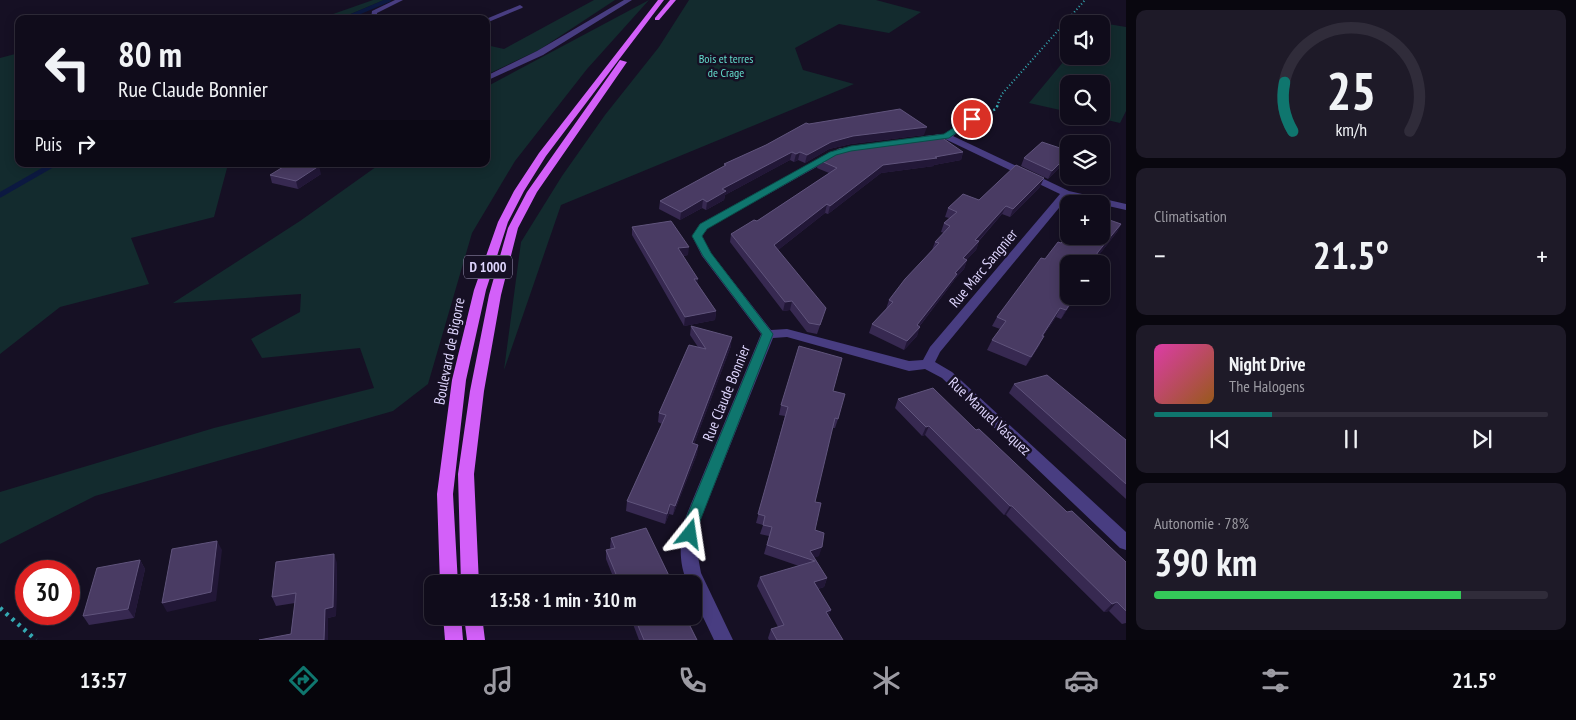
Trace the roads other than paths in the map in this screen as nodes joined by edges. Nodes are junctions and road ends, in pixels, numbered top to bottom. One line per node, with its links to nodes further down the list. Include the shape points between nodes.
1 (400, 0): 6 (street)
2 (629, 0): 8 (street, via 540,53)
3 (662, 0): 18 (main road, Boulevard de Bigorre / D 1000, via 542,155 503,222 480,290 459,380 445,494)
4 (674, 0): 19 (main road, D 1000, via 647,31 553,161 513,228 493,305 467,465)
5 (520, 7): 7 (lane)
6 (372, 15)
7 (490, 19)
8 (490, 76)
9 (972, 119): 10 (street)
10 (946, 136): 11 (street); 13 (street)
11 (908, 141)
12 (842, 151): 15 (street, Rue Claude Bonnier, via 833,153 704,226 697,236 706,254)
13 (1066, 193): 14 (street); 16 (street, Rue Marc Sangnier, via 935,350)
14 (1126, 207)
15 (768, 334): 16 (street, via 787,334 909,366); 24 (street, Rue Claude Bonnier, via 692,521 688,546 692,574)
16 (927, 364): 17 (street, Rue Manuel Vasquez, via 946,375)
17 (1126, 543)
18 (449, 575)
19 (470, 575)
20 (453, 625): 22 (main road)
21 (474, 625): 23 (main road)
22 (454, 640)
23 (476, 640)
24 (724, 640)

